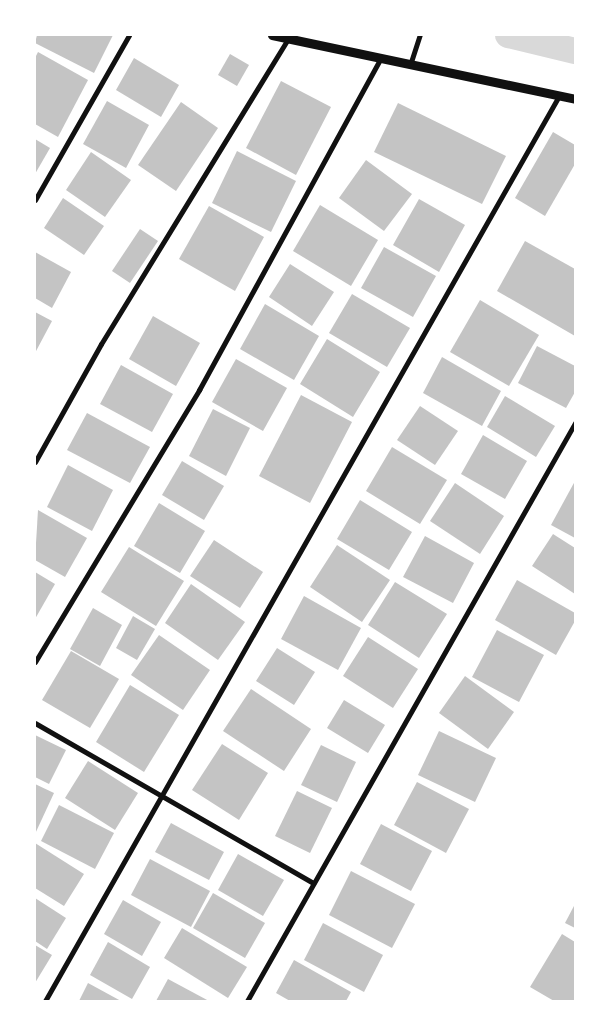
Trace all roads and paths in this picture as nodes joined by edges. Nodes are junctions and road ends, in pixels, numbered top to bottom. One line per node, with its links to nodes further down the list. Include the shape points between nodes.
1 (130, 35): 9 (street)
2 (272, 35): 4 (street)
3 (420, 35): 6 (street)
4 (288, 39): 5 (street); 11 (street, via 101,344)
5 (380, 60): 6 (street); 12 (street, via 199,390)
6 (410, 67): 7 (street)
7 (559, 96): 8 (street); 14 (street)
8 (575, 99)
9 (35, 200)
10 (575, 424): 15 (street)
11 (35, 462)
12 (35, 662)
13 (35, 723): 14 (street)
14 (161, 794): 15 (street); 16 (street)
15 (314, 883): 17 (street)
16 (45, 1001)
17 (247, 1001)

